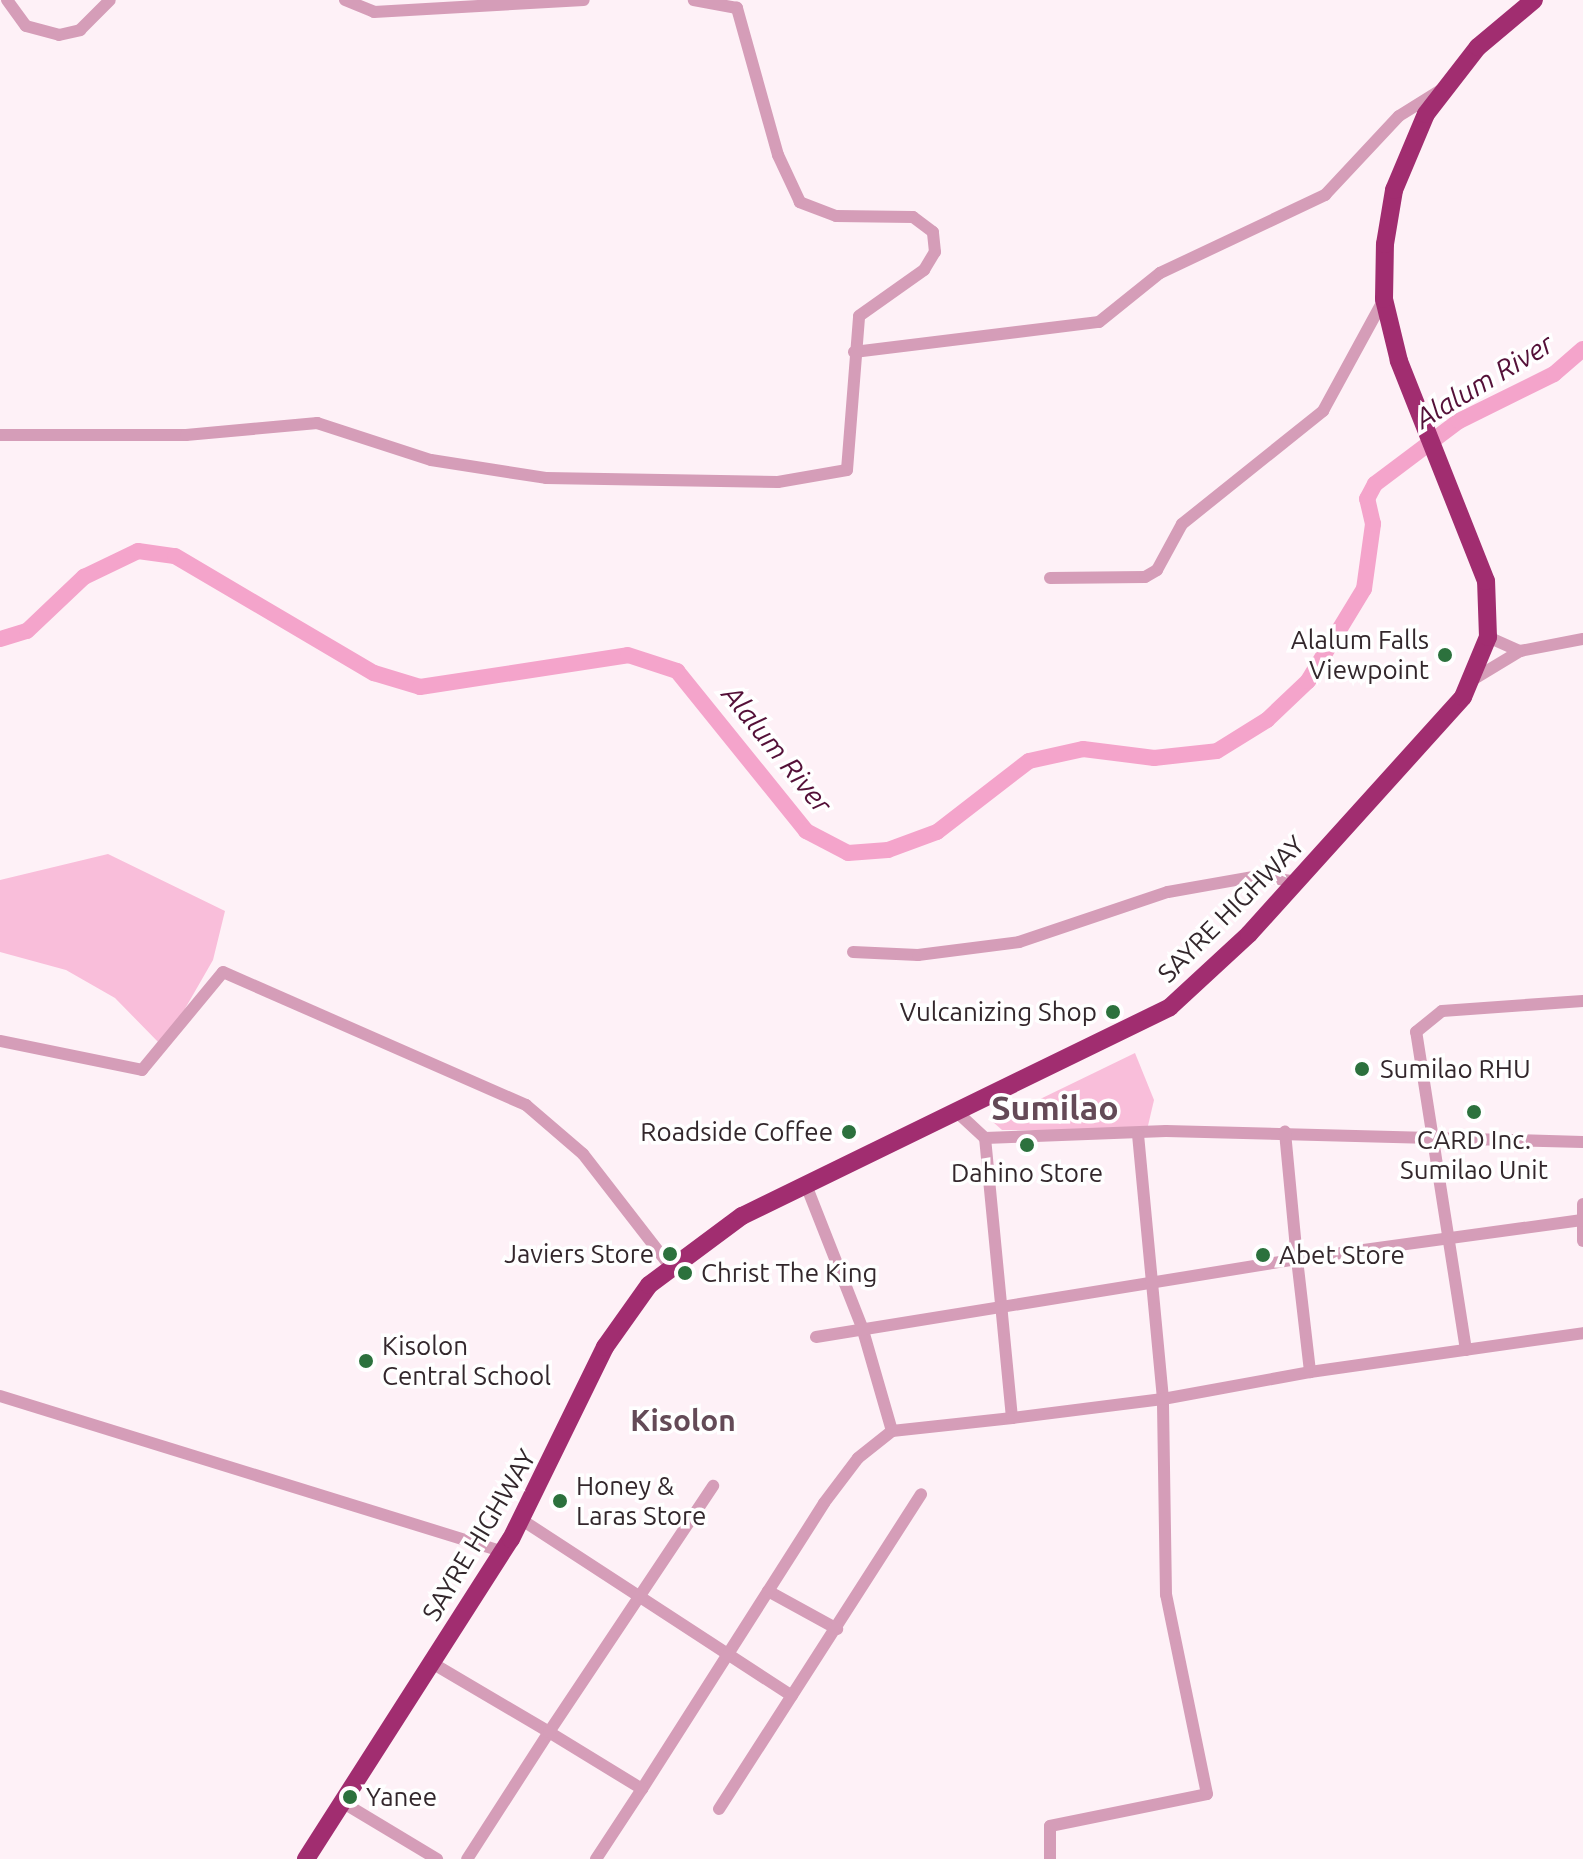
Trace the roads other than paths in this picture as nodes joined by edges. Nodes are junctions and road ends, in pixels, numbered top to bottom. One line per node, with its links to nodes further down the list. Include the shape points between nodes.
1 (7, 0): 2 (street, via 26,26 59,35 80,30)
2 (110, 0)
3 (345, 0): 4 (street, via 374,12)
4 (584, 0)
5 (694, 0): 9 (street, via 737,8 778,155 800,202 836,216 913,217 933,232 935,252 924,270 859,316)
6 (1534, 0): 7 (highway, SAYRE HIGHWAY)
7 (1441, 90): 8 (highway, SAYRE HIGHWAY, via 1394,190); 9 (street, via 1399,116 1325,195 1160,273 1099,322)
8 (1384, 299): 11 (street, via 1323,411 1182,524 1157,570 1145,577); 12 (highway, SAYRE HIGHWAY, via 1419,411 1483,566)
9 (854, 352): 10 (street, via 850,466 778,482 546,478 431,460 317,423 186,435)
10 (0, 435)
11 (1050, 578)
12 (1488, 637): 14 (street); 15 (highway, SAYRE HIGHWAY)
13 (1583, 639): 14 (street)
14 (1520, 651): 15 (street)
15 (1472, 680): 16 (highway, SAYRE HIGHWAY, via 1450,715)
16 (1298, 882): 17 (street, via 1225,880 1113,909 1046,937 972,950); 20 (highway, SAYRE HIGHWAY, via 1170,1007)
17 (853, 952)
18 (1583, 1001): 24 (street, via 1442,1011 1422,1021 1416,1032)
19 (0, 1041): 32 (street, via 142,1070 223,972 526,1105 583,1154)
20 (958, 1113): 23 (street); 26 (highway, SAYRE HIGHWAY)
21 (1285, 1132): 22 (street); 24 (street); 31 (street)
22 (1138, 1135): 23 (street); 33 (street)
23 (985, 1138): 34 (street)
24 (1430, 1139): 25 (street); 30 (street)
25 (1583, 1142)
26 (806, 1185): 32 (highway, SAYRE HIGHWAY, via 712,1233); 35 (street)
27 (1583, 1204): 28 (street)
28 (1582, 1220): 29 (street); 30 (street)
29 (1583, 1241)
30 (1445, 1243): 31 (street); 38 (street)
31 (1297, 1259): 33 (street); 39 (street)
32 (669, 1265): 46 (highway, SAYRE HIGHWAY, via 605,1347)
33 (1146, 1281): 34 (street); 41 (street)
34 (998, 1302): 35 (street); 42 (street)
35 (862, 1327): 37 (street); 43 (street)
36 (1583, 1333): 38 (street)
37 (816, 1337)
38 (1466, 1350): 39 (street)
39 (1310, 1372): 41 (street)
40 (0, 1396): 47 (street)
41 (1163, 1399): 42 (street); 62 (street, via 1166,1595 1207,1794 1050,1826)
42 (1012, 1418): 43 (street)
43 (892, 1431): 49 (street, via 845,1473)
44 (713, 1486): 48 (street)
45 (921, 1494): 50 (street)
46 (522, 1520): 47 (highway, SAYRE HIGHWAY); 48 (street)
47 (504, 1552): 52 (highway, SAYRE HIGHWAY)
48 (637, 1591): 51 (street); 54 (street)
49 (768, 1591): 50 (street); 51 (street)
50 (837, 1629): 53 (street)
51 (728, 1650): 53 (street); 55 (street)
52 (432, 1663): 54 (street); 56 (highway, SAYRE HIGHWAY)
53 (792, 1696): 57 (street)
54 (549, 1732): 55 (street); 60 (street)
55 (642, 1789): 61 (street)
56 (342, 1802): 58 (highway, SAYRE HIGHWAY); 59 (street)
57 (719, 1809)
58 (306, 1859)
59 (437, 1859)
60 (467, 1859)
61 (596, 1859)
62 (1050, 1859)

